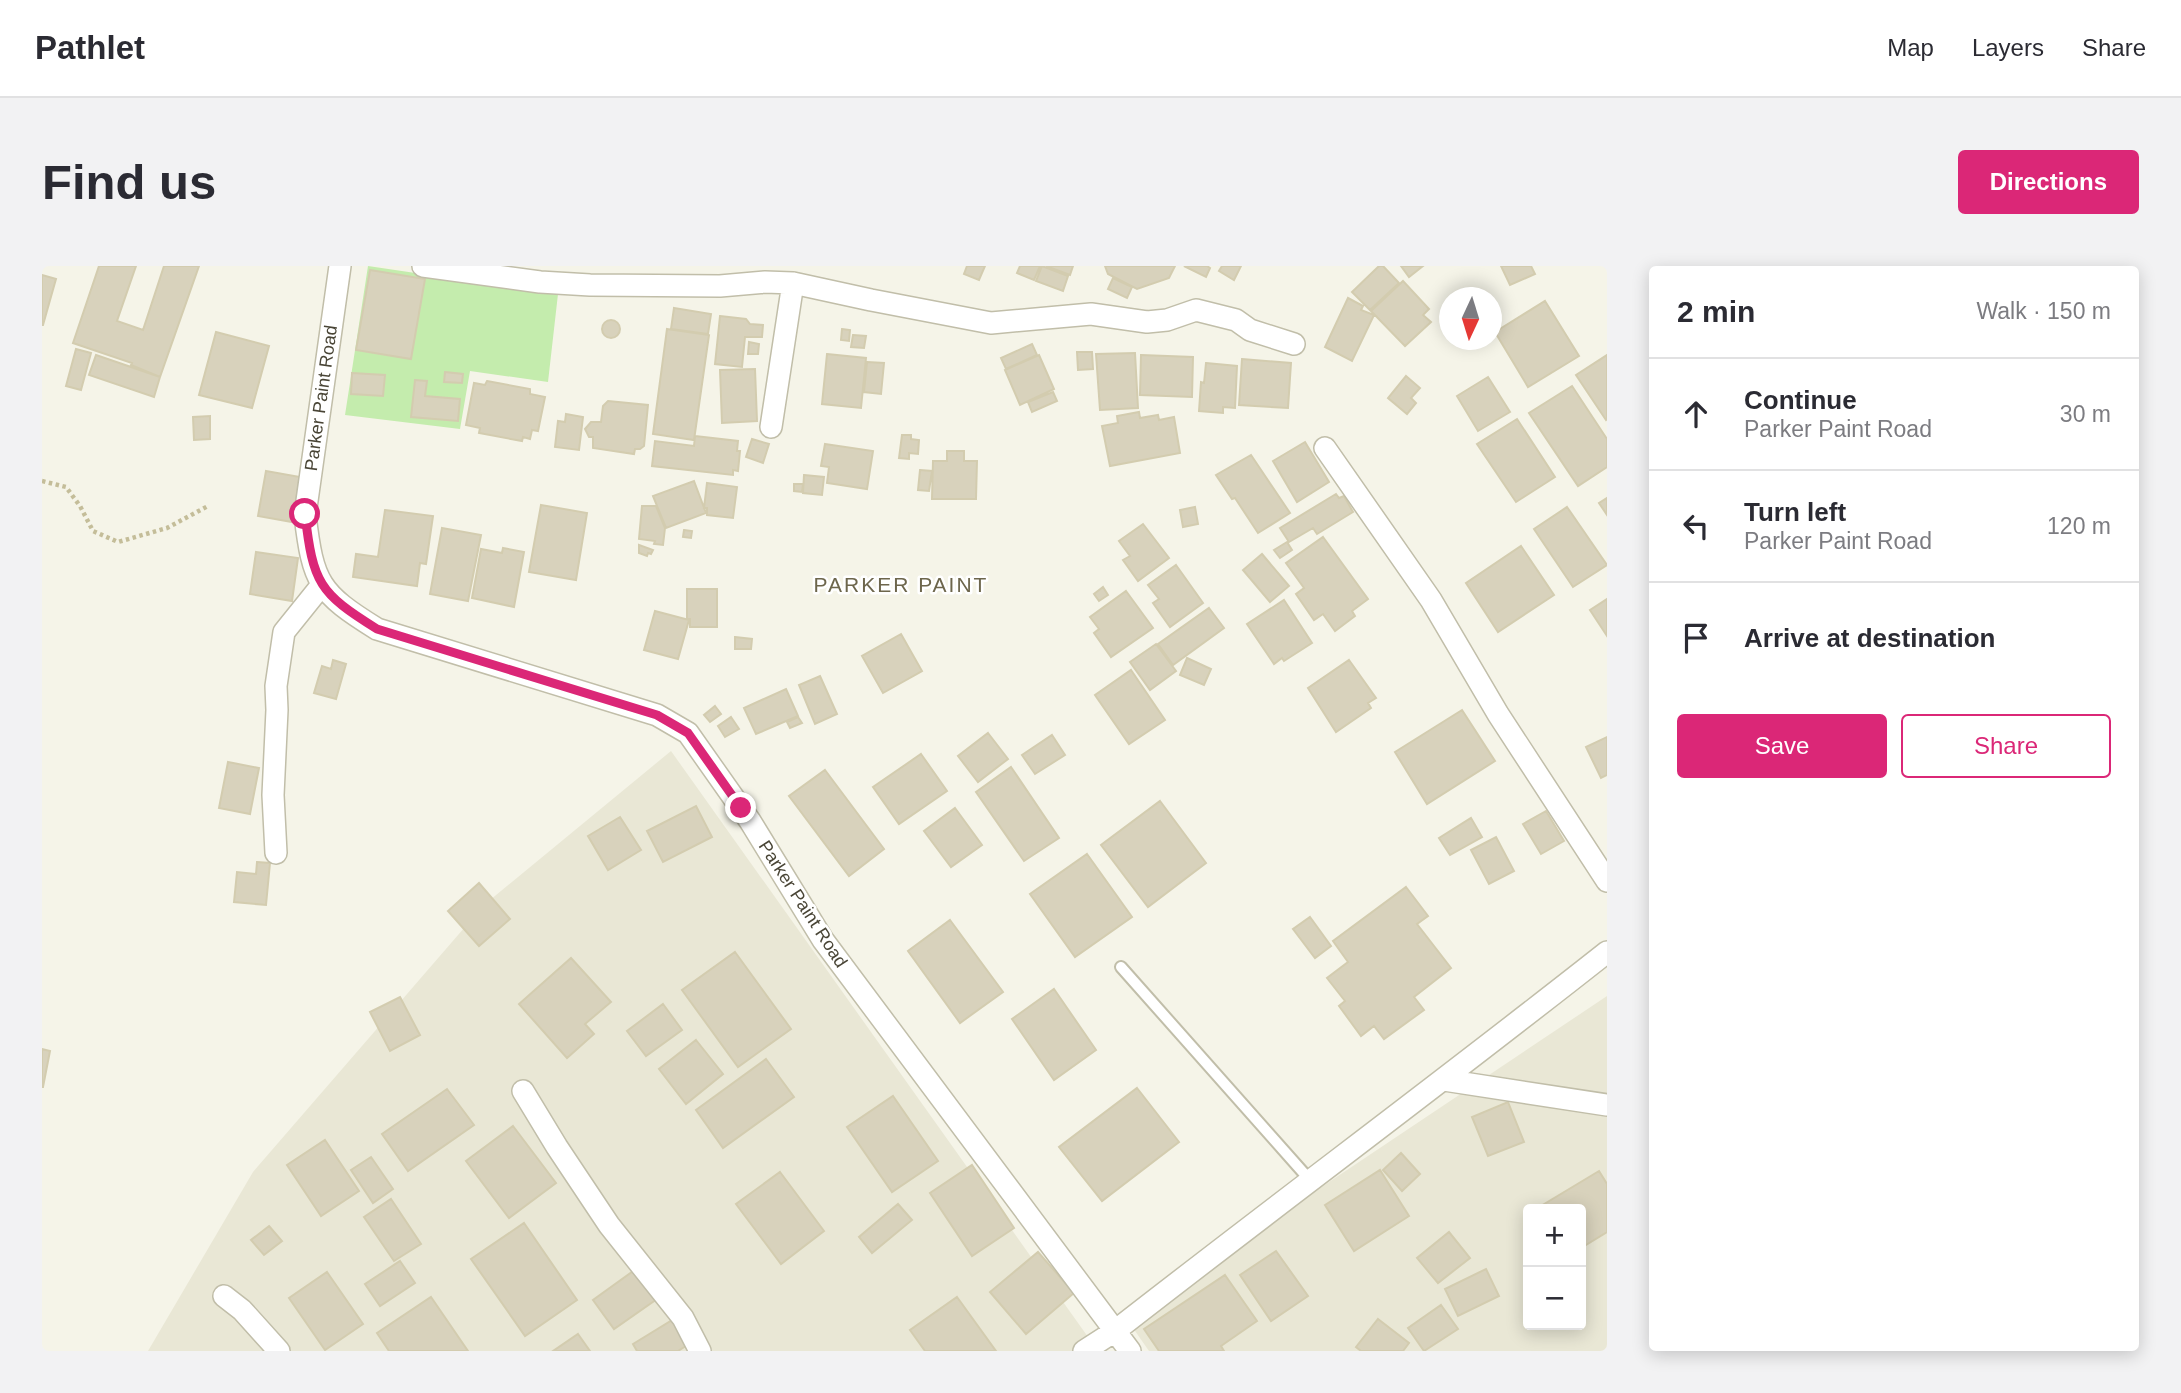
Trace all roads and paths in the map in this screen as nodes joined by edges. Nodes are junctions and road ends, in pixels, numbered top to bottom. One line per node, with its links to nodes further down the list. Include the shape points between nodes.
1 (340, 266): 10 (street, Parker Paint Road, via 305,514 309,555)
2 (423, 266): 3 (street, via 541,282)
3 (722, 276): 4 (street)
4 (793, 283): 5 (street, via 991,323 1091,314 1147,322 1196,310 1236,320 1250,330); 6 (street)
5 (1294, 344)
6 (771, 427)
7 (1325, 448): 12 (street, via 1431,600 1498,714)
8 (42, 481): 9 (path, via 66,487 93,531 118,542 167,528)
9 (208, 506)
10 (321, 586): 11 (street, via 284,632 276,686); 20 (street, Parker Paint Road, via 344,609 377,629 657,715 688,733 750,821 823,940)
11 (276, 853)
12 (1607, 881)
13 (1607, 952): 15 (street)
14 (1121, 967): 18 (lane)
15 (1444, 1080): 17 (street); 18 (street)
16 (523, 1091): 22 (street, via 601,1214 683,1318)
17 (1607, 1105)
18 (1309, 1179): 20 (street)
19 (225, 1296): 21 (street)
20 (1115, 1331): 23 (street); 24 (street, Parker Paint Road)
21 (279, 1351)
22 (700, 1351)
23 (1084, 1351)
24 (1130, 1351)

